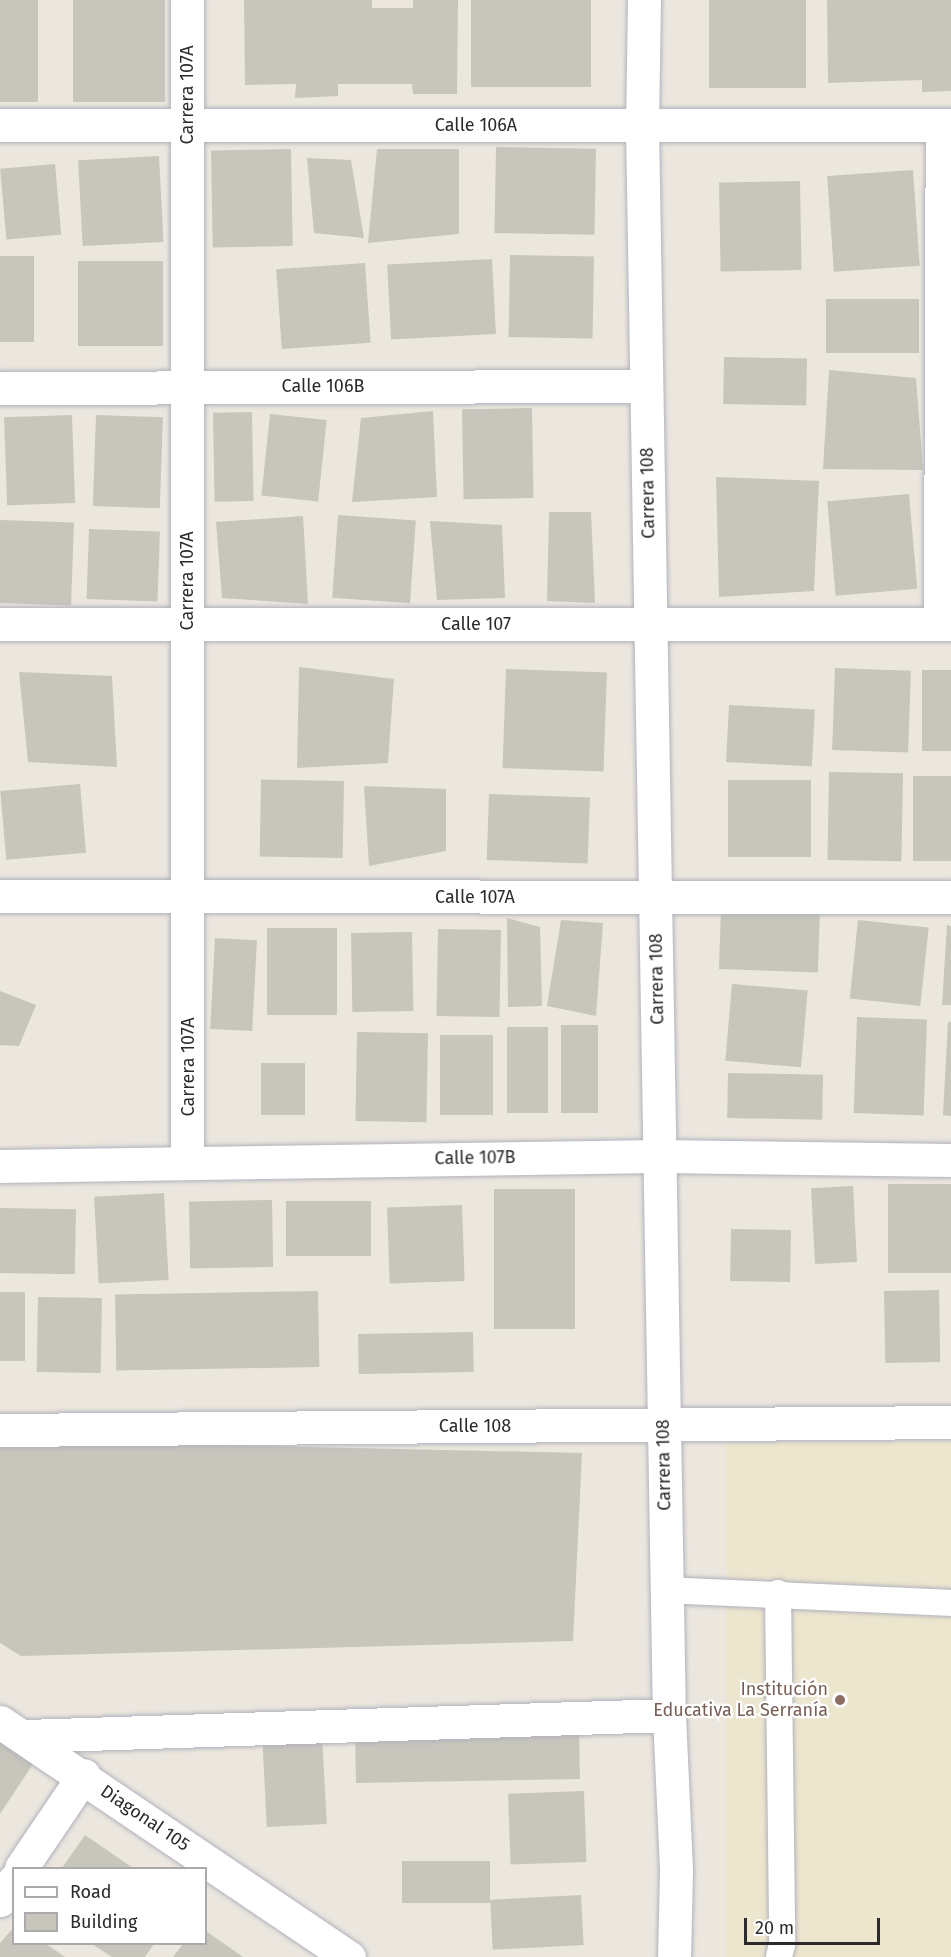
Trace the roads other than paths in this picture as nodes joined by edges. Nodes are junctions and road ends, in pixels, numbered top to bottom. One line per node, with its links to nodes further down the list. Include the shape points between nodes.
1 (187, 0): 4 (street, Carrera 107A)
2 (644, 0): 6 (street, Carrera 108)
3 (0, 125): 4 (street, Calle 106A)
4 (187, 125): 6 (street, Calle 106A); 8 (street, Carrera 107A)
5 (946, 125): 6 (street, Calle 106A); 7 (street)
6 (642, 126): 9 (street, Carrera 108)
7 (946, 313): 12 (street)
8 (187, 386): 9 (street, Calle 106B); 10 (street, Calle 106B); 14 (street, Carrera 107A)
9 (646, 386): 11 (street, Carrera 108)
10 (0, 388)
11 (651, 623): 12 (street, Calle 107); 14 (street, Calle 107); 17 (street, Carrera 108)
12 (946, 623)
13 (0, 624): 14 (street, Calle 107)
14 (187, 625): 16 (street, Carrera 107A)
15 (0, 896): 16 (street, Calle 107A)
16 (188, 896): 17 (street, Calle 107A); 21 (street, Carrera 107A)
17 (656, 897): 18 (street, Calle 107A); 19 (street, Carrera 108)
18 (951, 897)
19 (659, 1156): 20 (street, Calle 107B); 21 (street, Calle 107B); 24 (street, Carrera 108)
20 (951, 1160)
21 (187, 1162): 22 (street, Calle 107B)
22 (0, 1166)
23 (951, 1422): 24 (street, Calle 108)
24 (663, 1425): 25 (street, Calle 108); 26 (street, Carrera 108)
25 (0, 1430)
26 (666, 1590): 27 (lane); 29 (street, Carrera 108)
27 (778, 1593): 28 (lane); 37 (lane, via 782,1944)
28 (951, 1603)
29 (669, 1714): 30 (street); 36 (street, Carrera 108, via 676,1871)
30 (12, 1729): 31 (street, Diagonal 105)
31 (84, 1776): 32 (street); 35 (street, Diagonal 105)
32 (22, 1867)
33 (12, 1883): 34 (street)
34 (0, 1900)
35 (349, 1957)
36 (674, 1957)
37 (779, 1957)

